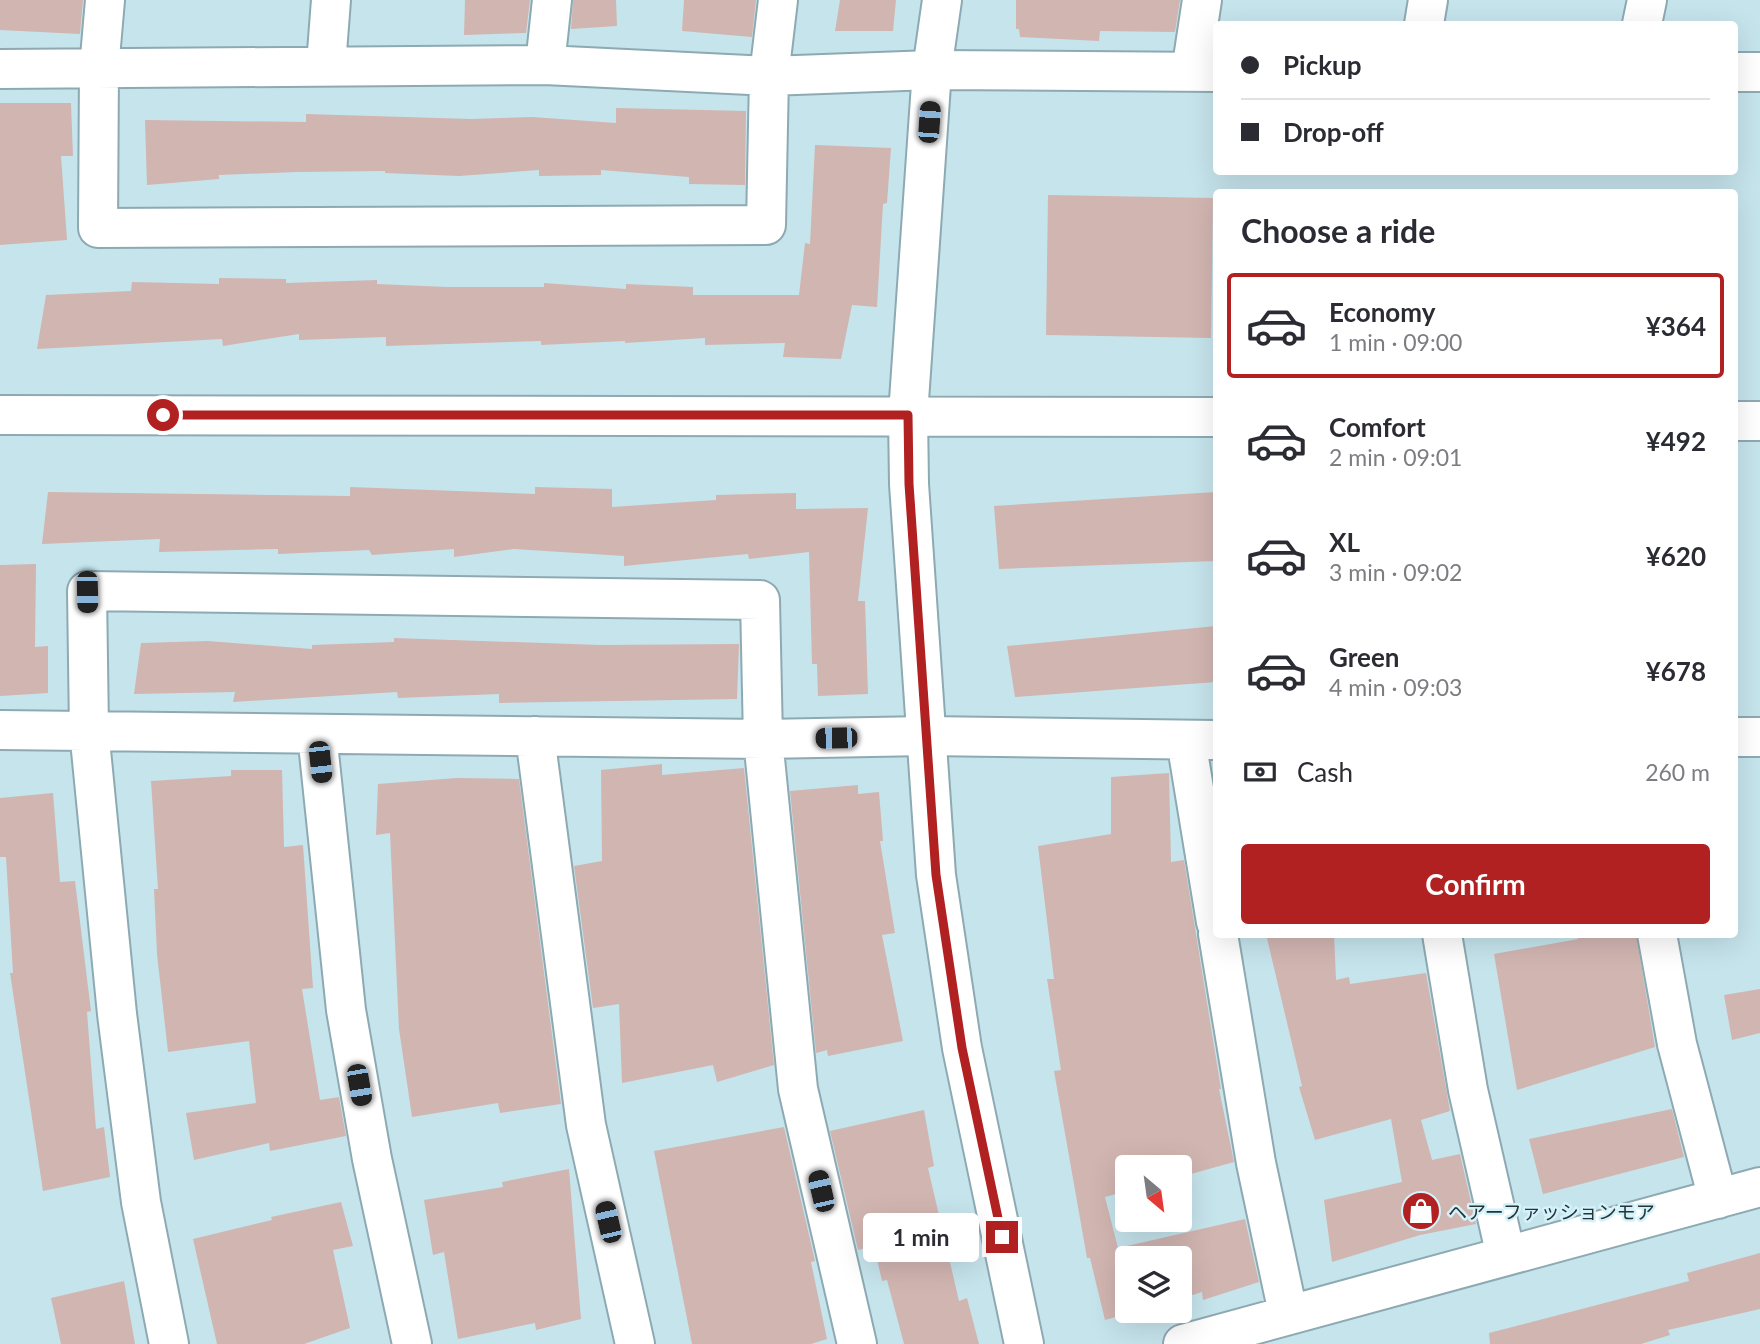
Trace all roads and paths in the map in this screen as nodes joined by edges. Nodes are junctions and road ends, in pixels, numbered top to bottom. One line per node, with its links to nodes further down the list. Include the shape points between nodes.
1 (105, 0): 14 (street)
2 (331, 0): 11 (street)
3 (552, 0): 12 (street)
4 (778, 0): 19 (street)
5 (942, 0): 15 (street)
6 (1202, 0): 16 (street)
7 (1427, 0): 9 (street)
8 (1647, 0): 10 (street)
9 (1424, 21)
10 (1643, 21)
11 (326, 65): 12 (street); 14 (street)
12 (545, 65): 19 (street)
13 (0, 69): 14 (street)
14 (99, 69): 19 (street, via 98,228 766,225)
15 (932, 70): 16 (street); 19 (street); 21 (street)
16 (1204, 72)
17 (1738, 72): 18 (street)
18 (1760, 72)
19 (769, 76)
20 (0, 415): 21 (street)
21 (908, 415): 22 (street); 29 (street)
22 (1213, 417)
23 (1738, 421): 24 (street)
24 (1760, 421)
25 (0, 730): 26 (street)
26 (89, 730): 27 (street); 32 (street, via 87,592 761,600); 42 (street, via 141,1202)
27 (317, 734): 28 (street); 43 (street, via 346,1010)
28 (535, 736): 32 (street); 44 (street, via 586,1125)
29 (926, 736): 32 (street); 33 (street); 46 (street, via 936,875 962,1048)
30 (1738, 737): 31 (street)
31 (1760, 737)
32 (763, 739): 45 (street, via 798,1089)
33 (1201, 740): 34 (street)
34 (1213, 886)
35 (1219, 938): 41 (street, via 1256,1163)
36 (1443, 938): 40 (street, via 1468,1090)
37 (1658, 938): 39 (street, via 1677,1044)
38 (1760, 1187): 39 (street)
39 (1717, 1199): 40 (street)
40 (1506, 1256): 41 (street)
41 (1288, 1313): 47 (street)
42 (169, 1344)
43 (412, 1344)
44 (635, 1344)
45 (857, 1344)
46 (1024, 1344)
47 (1183, 1344)

